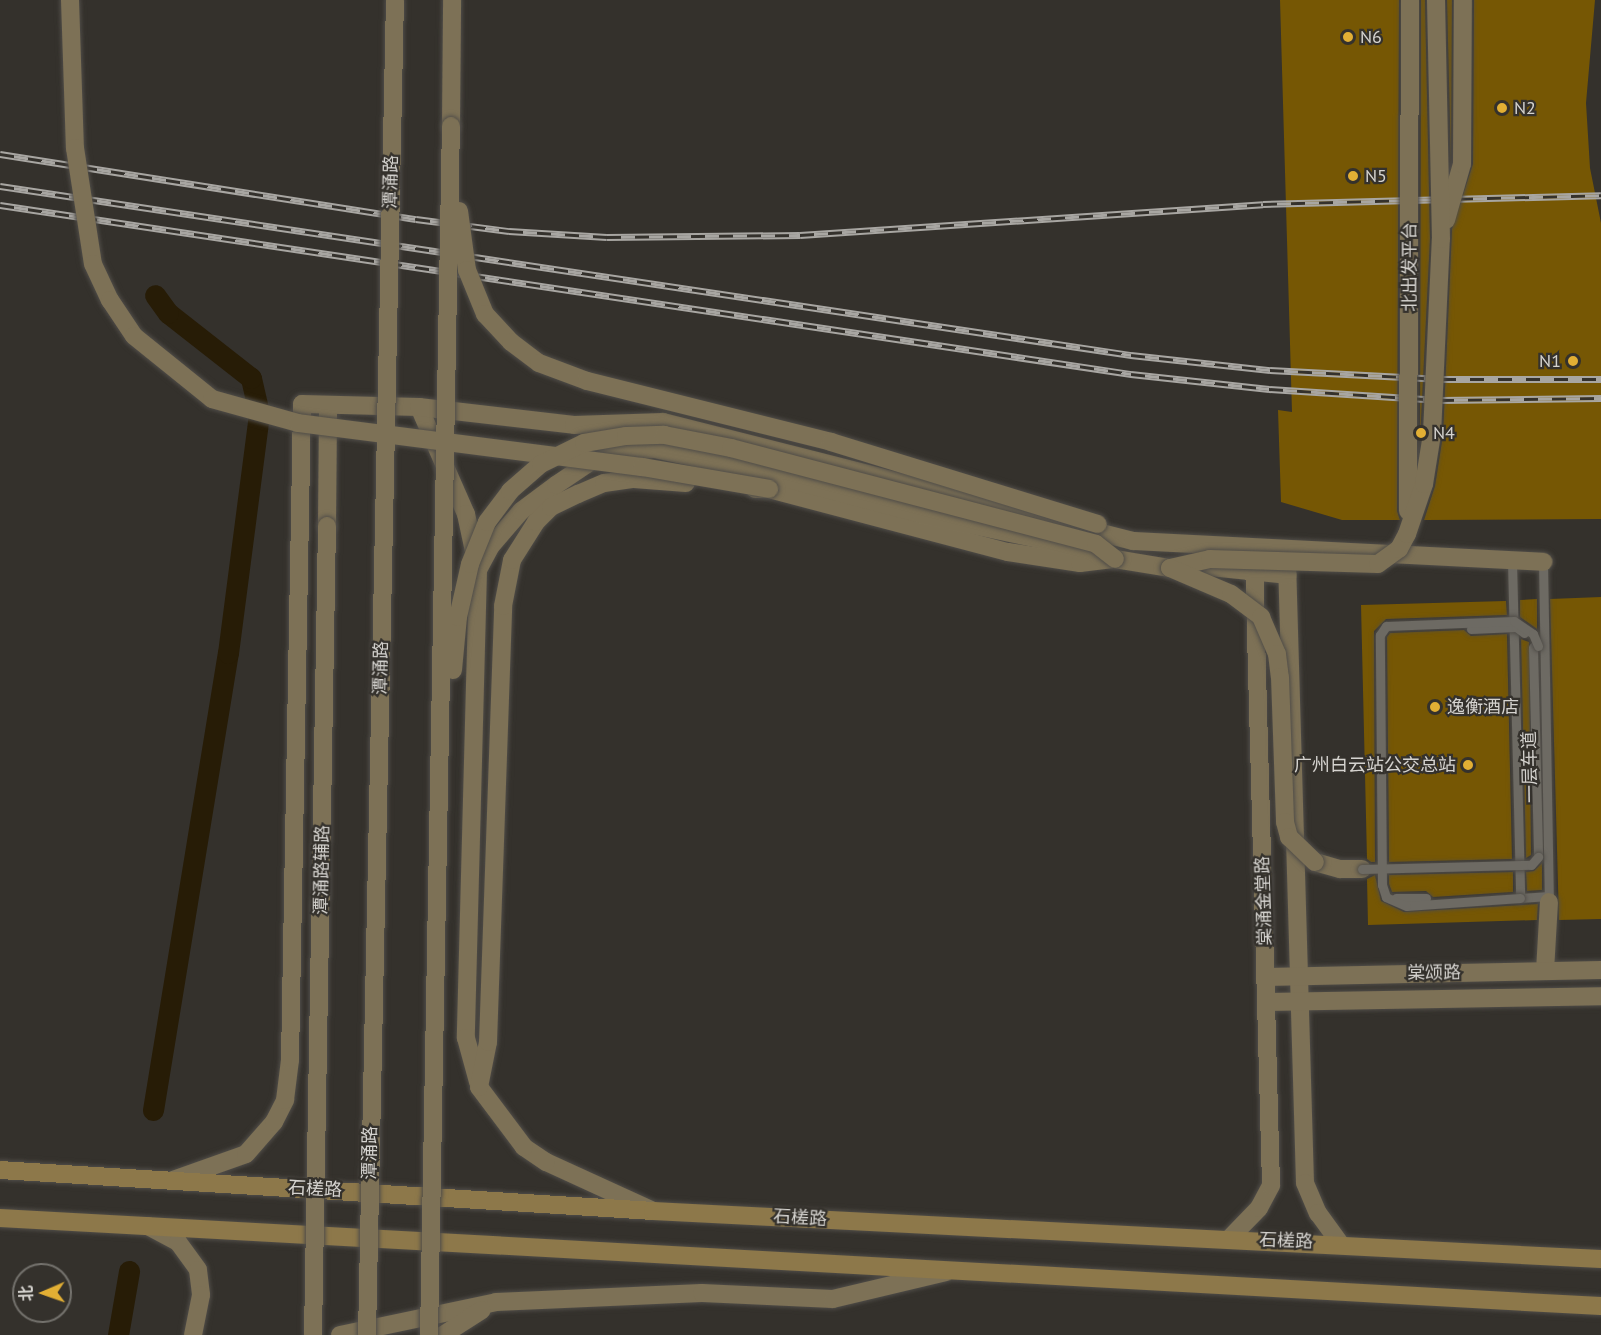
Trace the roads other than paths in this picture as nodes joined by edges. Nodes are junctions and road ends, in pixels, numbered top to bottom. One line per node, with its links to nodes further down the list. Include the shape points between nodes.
1 (70, 0): 11 (street, bridge, via 75,148 93,264 110,300 134,336 212,399 298,423 642,467)
2 (395, 0): 50 (street, 潭涌路, bridge)
3 (452, 0): 7 (street)
4 (1410, 0): 12 (street, 北出发平台, bridge)
5 (1436, 0): 8 (street, 北出发平台, bridge)
6 (1463, 0): 8 (street, 北出发平台, bridge, via 1462,164)
7 (451, 126): 13 (street, bridge, via 462,240 472,289 485,314 511,342 539,363 598,384 831,442 1098,524); 24 (street, bridge)
8 (1441, 239): 12 (street, 北出发平台, bridge, via 1432,434 1424,484)
9 (328, 405): 10 (street); 37 (street, via 302,404 290,1060 285,1100 274,1122 246,1154); 48 (street, 潭涌路辅路, bridge)
10 (419, 407): 13 (street, via 574,425 663,422 1097,535); 20 (street, via 466,514)
11 (769, 489): 16 (street, via 1008,552 1080,563); 35 (street, bridge, via 634,479 603,483 551,507 529,531 512,560 503,606 488,1042)
12 (1407, 534): 19 (street, 北出发平台, bridge, via 1399,549 1378,564 1210,559)
13 (1186, 544): 14 (street)
14 (1254, 549): 15 (street); 21 (street, 棠涌金堂路)
15 (1287, 550): 17 (street); 22 (street, 棠涌金堂路)
16 (1115, 559): 19 (street); 24 (street, bridge, via 1096,544 731,448 664,435 584,443 541,464 510,491 487,522 470,564 458,617)
17 (1512, 561): 18 (street); 27 (lane, 一层车道)
18 (1543, 562): 26 (lane, 一层车道)
19 (1170, 568): 25 (street, bridge, via 1231,594 1261,617 1277,654 1282,798 1289,837 1315,862 1340,869)
20 (478, 570): 21 (street, via 491,546 521,511 556,485 603,454 654,449 1072,548 1205,568); 35 (street, via 466,1038)
21 (1255, 571): 22 (street); 30 (street, 棠涌金堂路)
22 (1287, 575): 31 (street, 棠涌金堂路)
23 (1536, 646): 25 (lane, bridge, via 1538,857 1531,865); 26 (lane); 26 (lane, bridge, via 1516,627 1388,631 1384,635 1385,882 1392,897 1399,900); 27 (lane, bridge, via 1533,634 1514,621 1386,626 1380,635 1382,885 1386,897 1406,906)
24 (442, 776): 51 (street, bridge)
25 (1362, 869)
26 (1547, 895): 27 (lane); 29 (street)
27 (1520, 898)
28 (1601, 970): 29 (street, 棠颂路)
29 (1545, 971): 31 (street, 棠颂路)
30 (1266, 976): 31 (street, 棠颂路); 33 (street, 棠涌金堂路)
31 (1300, 976): 34 (street, 棠涌金堂路)
32 (1601, 996): 34 (street, 棠颂路)
33 (1267, 1002): 34 (street, 棠颂路); 41 (street, 棠涌金堂路, via 1271,1185 1259,1208)
34 (1300, 1002): 42 (street, 棠涌金堂路, via 1305,1184 1318,1213)
35 (479, 1087): 38 (street, via 524,1148)
36 (0, 1170): 37 (main road, 石槎路)
37 (172, 1180): 38 (main road, 石槎路)
38 (653, 1211): 41 (main road, 石槎路)
39 (0, 1218): 40 (main road)
40 (148, 1226): 44 (main road); 47 (street, via 178,1242 198,1270 201,1294)
41 (1229, 1239): 42 (main road, 石槎路)
42 (1340, 1244): 43 (main road, 石槎路)
43 (1601, 1259)
44 (954, 1270): 45 (street, via 833,1299 702,1293); 46 (main road)
45 (496, 1302): 49 (street); 52 (street)
46 (1601, 1306)
47 (193, 1335)
48 (313, 1335)
49 (340, 1335)
50 (366, 1335)
51 (429, 1335)
52 (443, 1335)

